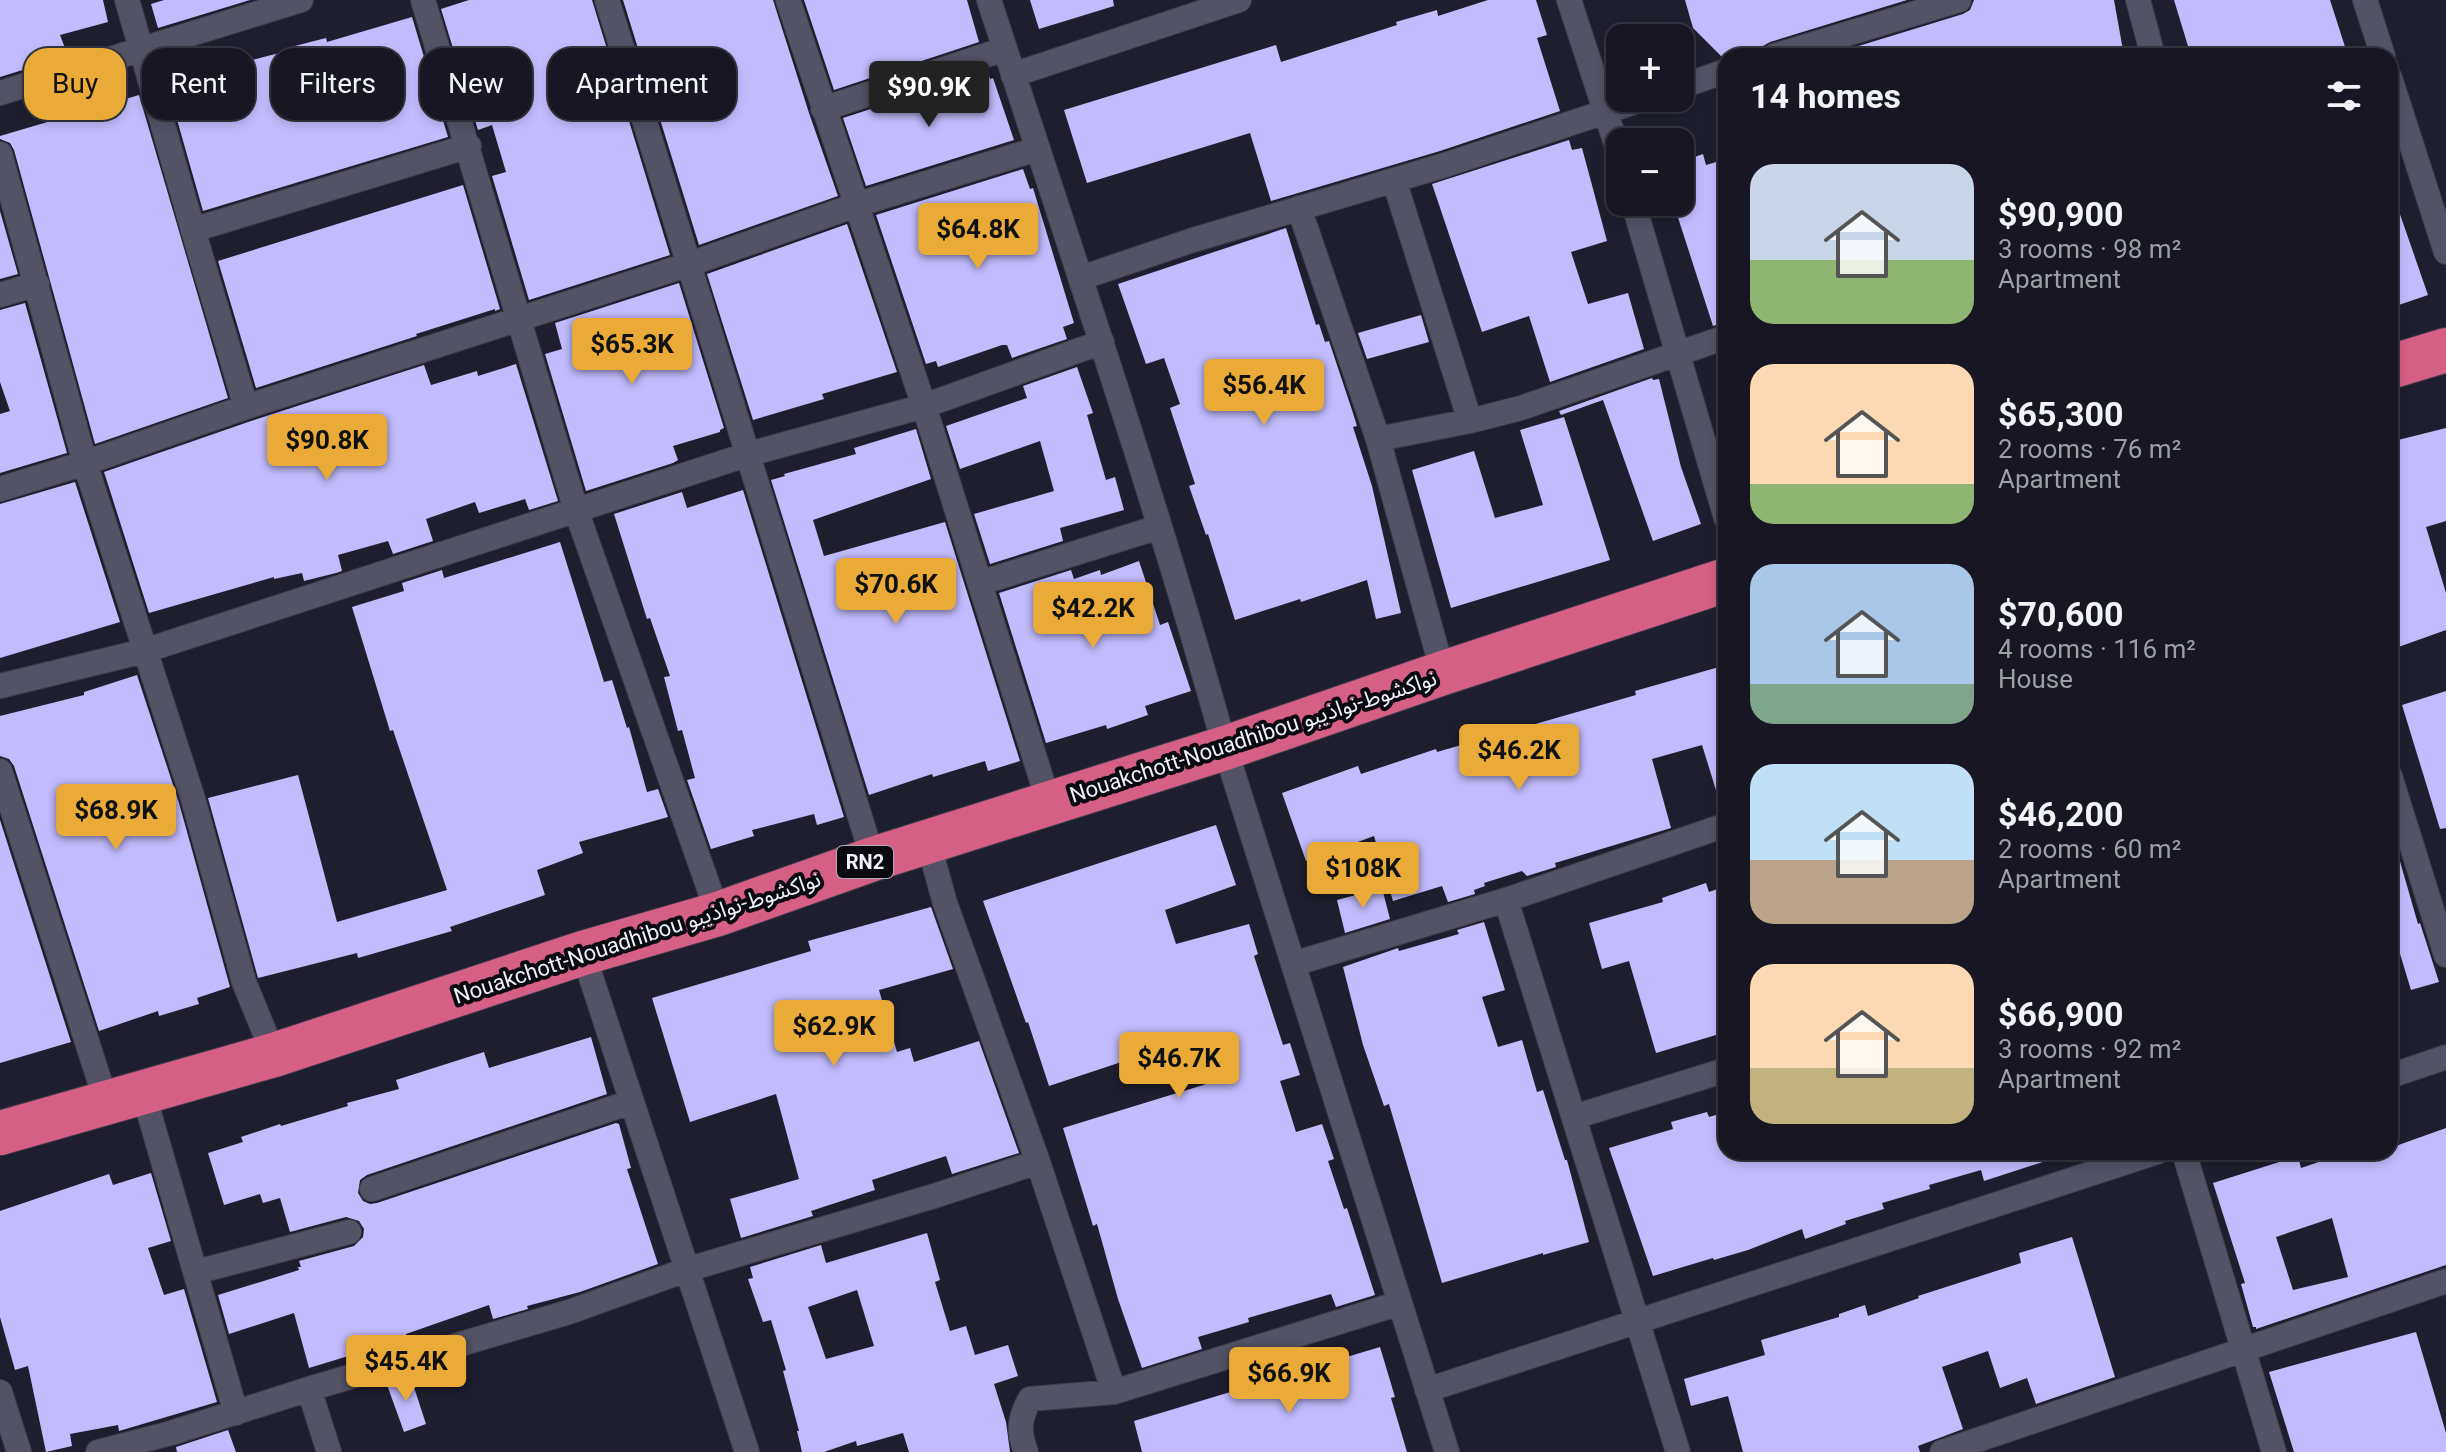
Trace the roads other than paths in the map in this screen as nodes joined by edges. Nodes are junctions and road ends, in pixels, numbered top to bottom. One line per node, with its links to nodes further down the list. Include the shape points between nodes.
1 (127, 0): 15 (street)
2 (301, 0): 15 (street)
3 (423, 0): 26 (street)
4 (607, 0): 35 (street)
5 (788, 0): 21 (street)
6 (989, 0): 16 (street)
7 (1239, 0): 18 (street)
8 (1569, 0): 22 (street)
9 (1959, 0): 12 (street)
10 (2138, 0): 13 (street)
11 (2365, 0): 14 (street)
12 (1800, 48)
13 (2151, 48)
14 (2380, 48)
15 (141, 49): 20 (street); 33 (street)
16 (1005, 49): 18 (street); 21 (street)
17 (1718, 74): 19 (street)
18 (1013, 75): 27 (street)
19 (1694, 82)
20 (0, 93)
21 (823, 109): 30 (street)
22 (1606, 109)
23 (1607, 112): 25 (street); 29 (street)
24 (2398, 115): 34 (street)
25 (1612, 128)
26 (469, 146): 33 (street); 39 (street)
27 (1037, 149): 30 (street); 36 (street)
28 (0, 154): 37 (street)
29 (1394, 180): 31 (street); 47 (street)
30 (856, 205): 35 (street); 45 (street)
31 (1299, 208): 36 (street); 48 (street)
32 (1637, 216): 43 (street)
33 (193, 230): 46 (street)
34 (2446, 252)
35 (690, 264): 39 (street); 49 (street)
36 (1081, 278): 41 (street)
37 (37, 284): 38 (street); 50 (street)
38 (0, 295)
39 (520, 319): 46 (street); 53 (street)
40 (1718, 340): 43 (street)
41 (1102, 342): 45 (street); 54 (street)
42 (2446, 350): 44 (highway)
43 (1678, 353): 47 (street); 52 (street)
44 (2398, 365)
45 (924, 406): 49 (street); 55 (street)
46 (246, 407): 50 (street)
47 (1470, 421): 48 (street)
48 (1378, 439): 58 (street)
49 (749, 454): 53 (street); 66 (street)
50 (85, 463): 51 (street); 57 (street)
51 (0, 489)
52 (1718, 490)
53 (576, 510): 57 (street); 68 (street)
54 (1159, 527): 55 (street); 60 (street)
55 (980, 583): 63 (street)
56 (1718, 583): 58 (highway, Nouakchott-Nouadhibou نواكشوط-نواذيبو / RN2)
57 (144, 651): 59 (street); 72 (street, via 193,799 244,982)
58 (1443, 673): 60 (highway, Nouakchott-Nouadhibou نواكشوط-نواذيبو / RN2)
59 (0, 686)
60 (1225, 748): 63 (highway, Nouakchott-Nouadhibou نواكشوط-نواذيبو / RN2); 71 (street)
61 (0, 771): 76 (street)
62 (2398, 802): 70 (street)
63 (1049, 803): 65 (highway, Nouakchott-Nouadhibou نواكشوط-نواذيبو / RN2)
64 (1718, 828): 67 (street)
65 (928, 842): 66 (highway, Nouakchott-Nouadhibou نواكشوط-نواذيبو / RN2); 82 (street)
66 (873, 859): 68 (highway, Nouakchott-Nouadhibou نواكشوط-نواذيبو / RN2)
67 (1506, 900): 71 (street); 78 (street)
68 (718, 914): 69 (highway, Nouakchott-Nouadhibou نواكشوط-نواذيبو / RN2)
69 (583, 953): 72 (highway, Nouakchott-Nouadhibou نواكشوط-نواذيبو / RN2); 77 (street)
70 (2446, 955)
71 (1293, 964): 88 (street)
72 (274, 1055): 76 (highway, Nouakchott-Nouadhibou نواكشوط-نواذيبو / RN2)
73 (2446, 1057): 75 (street)
74 (1718, 1072): 78 (street)
75 (2398, 1073)
76 (124, 1097): 79 (highway, Nouakchott-Nouadhibou نواكشوط-نواذيبو / RN2); 86 (street)
77 (631, 1102): 83 (street); 85 (street)
78 (1574, 1117): 89 (street)
79 (0, 1133)
80 (2133, 1160): 89 (street)
81 (2186, 1160): 90 (street)
82 (1038, 1162): 85 (street); 94 (street)
83 (372, 1189)
84 (349, 1232): 86 (street)
85 (686, 1270): 91 (street, via 569,1312); 99 (street)
86 (196, 1272): 95 (street)
87 (2446, 1281): 90 (street)
88 (1400, 1303): 92 (street); 94 (street)
89 (1638, 1322): 92 (street); 102 (street)
90 (2243, 1349): 103 (street); 104 (street)
91 (309, 1389): 95 (street); 98 (street)
92 (1427, 1390): 101 (street)
93 (0, 1392): 96 (street)
94 (1114, 1392): 100 (street, via 1030,1399 1019,1434)
95 (236, 1413): 97 (street)
96 (19, 1452)
97 (98, 1452)
98 (329, 1452)
99 (747, 1452)
100 (1026, 1452)
101 (1447, 1452)
102 (1678, 1452)
103 (1942, 1452)
104 (2274, 1452)

